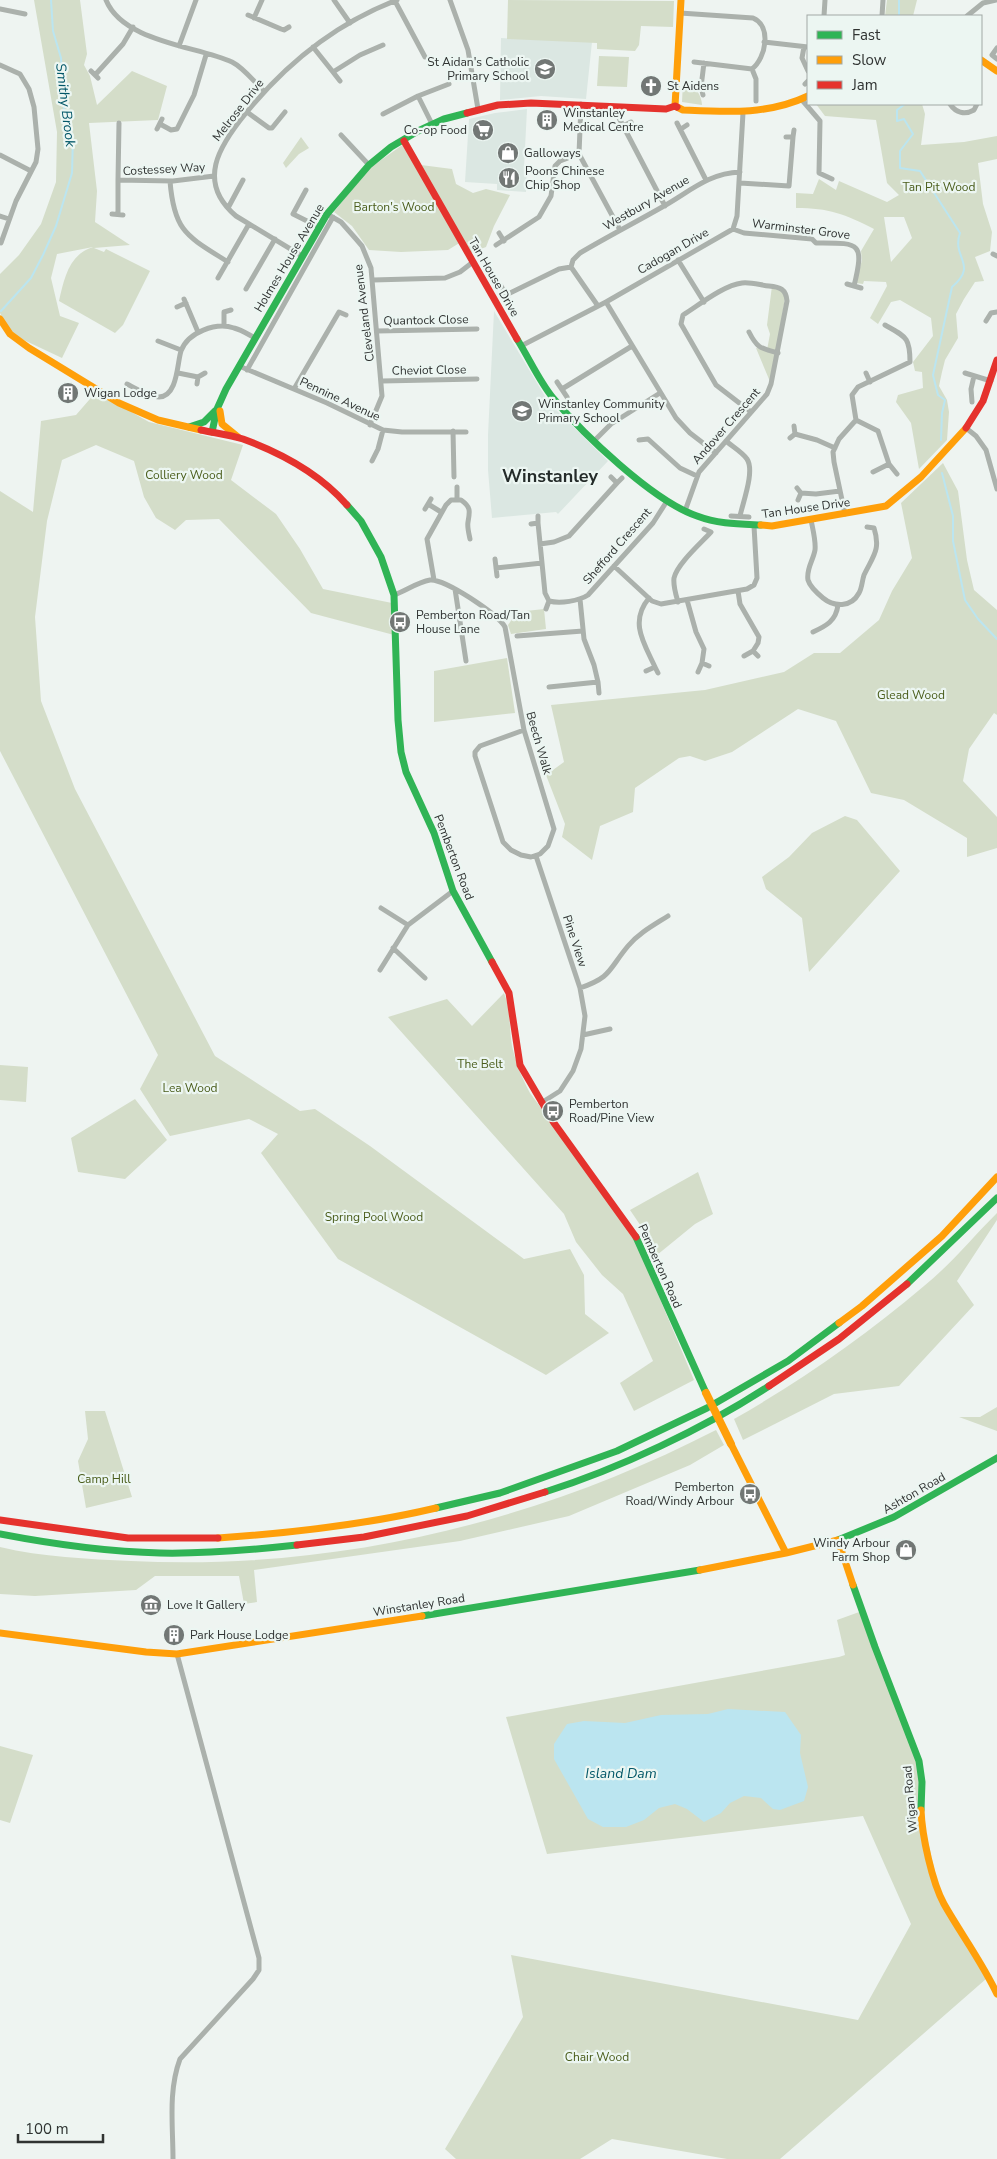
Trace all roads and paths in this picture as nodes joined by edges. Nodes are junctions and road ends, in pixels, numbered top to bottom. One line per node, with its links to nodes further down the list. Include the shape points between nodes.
1 (106, 0): 20 (street, via 112,11)
2 (196, 0): 24 (street)
3 (262, 0): 21 (street, via 251,16 281,30)
4 (334, 0): 19 (street)
5 (396, 0): 19 (street, Melrose Drive); 30 (street)
6 (450, 0): 54 (street, via 468,50)
7 (681, 0): 15 (main road)
8 (825, 0): 16 (street)
9 (883, 0): 17 (street)
10 (974, 0): 12 (street)
11 (996, 0): 12 (street)
12 (978, 6): 18 (street)
13 (0, 9): 14 (street)
14 (25, 14)
15 (680, 14): 22 (street, via 753,18 761,24); 53 (main road)
16 (824, 15)
17 (882, 15)
18 (968, 15)
19 (350, 23): 25 (street, Melrose Drive)
20 (134, 27): 24 (street); 39 (street, via 124,44)
21 (289, 28)
22 (764, 42): 26 (street); 35 (street, via 763,55)
23 (383, 44): 38 (street)
24 (179, 46): 28 (street)
25 (313, 46): 38 (street); 44 (street, Melrose Drive)
26 (806, 47): 36 (street, via 802,58)
27 (997, 48): 29 (street)
28 (206, 55): 44 (street, via 235,64); 63 (street, via 194,95 177,129)
29 (992, 55)
30 (425, 58)
31 (982, 61): 37 (main road)
32 (694, 62): 33 (street)
33 (704, 63): 35 (street); 45 (street, via 698,87)
34 (0, 65): 76 (street, via 20,74 29,89 38,148)
35 (752, 69): 42 (street)
36 (807, 69)
37 (997, 71)
38 (333, 72): 40 (street)
39 (94, 75)
40 (340, 81)
41 (449, 84): 46 (street)
42 (756, 89): 43 (street); 48 (street)
43 (750, 90)
44 (264, 91): 55 (street, Melrose Drive)
45 (703, 95)
46 (418, 96): 58 (street); 64 (street)
47 (805, 98): 57 (main road, Holmes House Avenue, via 772,110)
48 (756, 101)
49 (581, 104): 53 (main road, Holmes House Avenue, via 666,109); 54 (main road, Holmes House Avenue, via 519,103); 73 (street)
50 (809, 105): 79 (street, via 820,122 819,173)
51 (951, 105): 52 (street, via 963,113 974,110)
52 (976, 105)
53 (675, 106): 57 (main road, Holmes House Avenue, via 683,110)
54 (478, 109): 64 (main road, Holmes House Avenue)
55 (247, 112): 56 (street, via 269,128); 78 (street, Melrose Drive, via 219,151)
56 (285, 112)
57 (743, 113): 77 (street)
58 (383, 114)
59 (619, 118): 66 (street)
60 (631, 122): 66 (street)
61 (118, 123): 80 (street)
62 (677, 123): 67 (street)
63 (160, 124)
64 (432, 124): 72 (main road, Holmes House Avenue)
65 (687, 125): 67 (street)
66 (623, 126): 86 (street)
67 (680, 129): 82 (street)
68 (794, 130): 71 (street)
69 (341, 135): 75 (street)
70 (786, 137): 71 (street)
71 (794, 137): 84 (street, via 789,186)
72 (404, 141): 75 (main road, Holmes House Avenue); 104 (main road, Tan House Drive)
73 (579, 154): 95 (street); 98 (street, via 555,166 551,196 539,218)
74 (0, 155): 76 (street)
75 (369, 165): 90 (main road, Holmes House Avenue, via 352,182)
76 (31, 171): 91 (street)
77 (740, 172): 82 (street, Westbury Avenue, via 726,172); 84 (street)
78 (214, 176): 83 (street, Costessey Way); 87 (street)
79 (832, 178)
80 (118, 180): 83 (street, Costessey Way); 88 (street, Costessey Way)
81 (244, 180): 87 (street)
82 (706, 180): 86 (street, Westbury Avenue)
83 (170, 181): 103 (street, via 174,213 182,228 193,241)
84 (740, 183): 94 (street)
85 (306, 190): 93 (street, via 293,214)
86 (664, 206): 95 (street, Westbury Avenue)
87 (228, 208): 92 (street, via 232,216)
88 (118, 214)
89 (0, 216): 91 (street)
90 (330, 216): 93 (main road, Holmes House Avenue); 107 (street, Cleveland Avenue, via 347,228 362,246); 140 (street)
91 (9, 219): 99 (street)
92 (250, 224): 97 (street); 103 (street)
93 (319, 227): 101 (main road, Holmes House Avenue)
94 (733, 229): 102 (street, Cadogan Drive); 110 (street, Warminster Grove, via 812,238 816,243 854,245 859,250 860,259)
95 (620, 230): 105 (street, Westbury Avenue, via 580,253)
96 (499, 233): 98 (street)
97 (275, 239): 101 (street); 112 (street)
98 (504, 241): 100 (street)
99 (1, 243)
100 (496, 245)
101 (302, 256): 132 (main road, Holmes House Avenue)
102 (678, 260): 114 (street, Cadogan Drive); 115 (street)
103 (228, 262): 106 (street)
104 (473, 262): 107 (street, via 445,278); 134 (main road, Tan House Drive)
105 (571, 267): 113 (street, via 559,269); 117 (street)
106 (218, 278)
107 (372, 280): 129 (street, Cleveland Avenue)
108 (846, 284): 110 (street)
109 (501, 286): 113 (street)
110 (854, 286): 111 (street)
111 (861, 288)
112 (246, 289)
113 (506, 295): 116 (street)
114 (606, 302): 117 (street, Cadogan Drive); 135 (street)
115 (704, 302): 137 (street, Andover Crescent, via 740,283 784,290 788,301); 161 (street, Andover Crescent, via 683,315 681,324 716,385)
116 (511, 304)
117 (598, 306): 134 (street, Cadogan Drive)
118 (176, 307): 130 (street, via 185,301)
119 (217, 309): 122 (street)
120 (231, 310): 122 (street)
121 (992, 311): 125 (street)
122 (224, 312): 127 (street)
123 (346, 315): 155 (street, via 339,312)
124 (0, 319): 165 (main road, Pemberton Road, via 10,334 29,348 118,403 158,420)
125 (986, 321)
126 (885, 325): 151 (street, via 906,338 912,363)
127 (224, 326): 130 (street); 132 (street)
128 (477, 329): 129 (street, Quantock Close)
129 (377, 331): 149 (street, Cleveland Avenue)
130 (198, 332): 136 (street)
131 (749, 332): 137 (street, via 761,349)
132 (255, 338): 139 (main road, Holmes House Avenue)
133 (158, 341): 136 (street)
134 (521, 346): 173 (main road, Tan House Drive, via 552,397)
135 (632, 346): 156 (street); 157 (street)
136 (181, 350): 141 (street)
137 (778, 353): 161 (street, Andover Crescent, via 769,390)
138 (997, 360): 148 (main road, Tan House Drive)
139 (239, 366): 140 (street, Pennine Avenue); 154 (main road, Holmes House Avenue)
140 (247, 370): 155 (street, Pennine Avenue)
141 (178, 373): 146 (street); 152 (street, via 170,391 160,397)
142 (205, 373): 146 (street)
143 (866, 373): 151 (street)
144 (966, 373): 145 (street)
145 (974, 376): 148 (street); 158 (street, via 972,399)
146 (198, 377): 153 (street)
147 (477, 379): 149 (street, Cheviot Close)
148 (991, 381): 166 (main road, Tan House Drive, via 976,415)
149 (382, 382): 163 (street, Cleveland Avenue, via 380,403)
150 (557, 382): 156 (street)
151 (870, 382): 162 (street, via 856,389 852,395)
152 (126, 384)
153 (197, 384)
154 (226, 389): 160 (main road, Holmes House Avenue); 171 (main road, via 220,422)
155 (294, 389): 163 (street, Pennine Avenue)
156 (562, 389): 159 (street)
157 (660, 393): 173 (street, via 611,424); 176 (street, via 682,426)
158 (964, 396)
159 (567, 397)
160 (217, 409): 165 (main road, via 204,422); 168 (main road, Holmes House Avenue)
161 (751, 412): 174 (street, Andover Crescent)
162 (856, 420): 175 (street); 178 (street, via 878,431)
163 (370, 424): 167 (street, Pennine Avenue)
164 (794, 426): 175 (street, via 792,436 817,440)
165 (189, 427): 168 (main road, Pemberton Road)
166 (966, 428): 188 (street, via 986,450); 197 (main road, Tan House Drive, via 894,501 879,508)
167 (383, 430): 169 (street, Pennine Avenue); 177 (street)
168 (212, 432): 171 (main road, Pemberton Road)
169 (453, 432): 170 (street, Pennine Avenue); 182 (street)
170 (466, 432)
171 (242, 439): 220 (main road, Pemberton Road, via 300,466 332,488 353,511 375,545)
172 (639, 440): 181 (street, via 648,439 680,468)
173 (594, 441): 193 (main road, Tan House Drive)
174 (726, 441): 176 (street, Andover Crescent); 200 (street, via 743,454 749,464)
175 (835, 448): 189 (street, via 834,462)
176 (716, 453): 181 (street, Andover Crescent)
177 (372, 461)
178 (889, 464): 179 (street); 180 (street)
179 (873, 472)
180 (897, 474)
181 (697, 476): 195 (street, Andover Crescent)
182 (454, 477)
183 (611, 477): 185 (street)
184 (622, 478): 185 (street)
185 (617, 483): 211 (street, via 569,536)
186 (457, 487): 191 (street)
187 (797, 488): 190 (street)
188 (997, 490)
189 (840, 491): 190 (street); 197 (street)
190 (801, 493): 192 (street)
191 (456, 499): 196 (street); 210 (street, via 464,502 470,510)
192 (798, 500)
193 (667, 501): 195 (main road, Tan House Drive); 214 (street, Shefford Crescent, via 653,523)
194 (428, 504): 196 (street)
195 (685, 511): 206 (main road, Tan House Drive, via 719,523)
196 (441, 512): 217 (street, via 427,539)
197 (845, 514): 202 (main road, Tan House Drive)
198 (538, 516): 204 (street)
199 (731, 516): 200 (street)
200 (740, 516): 201 (street)
201 (749, 517)
202 (811, 520): 206 (main road, Tan House Drive); 226 (street, via 815,547 808,579 823,598)
203 (878, 522): 208 (street)
204 (538, 523): 205 (street); 211 (street)
205 (531, 524)
206 (754, 526): 219 (street, via 757,578 751,587)
207 (867, 527): 208 (street)
208 (874, 528): 226 (street, via 878,544 858,594 851,602)
209 (704, 529): 225 (street, via 711,532 675,576)
210 (470, 539)
211 (540, 544): 213 (street)
212 (495, 559): 215 (street)
213 (542, 562): 215 (street); 224 (street, via 545,593)
214 (614, 566): 221 (street); 222 (street, Shefford Crescent, via 591,592)
215 (496, 568): 216 (street)
216 (497, 576)
217 (434, 580): 218 (street); 220 (street)
218 (455, 589): 236 (street); 246 (street, Beech Walk, via 500,620 505,627)
219 (738, 591): 223 (street); 233 (street, via 740,604 759,636)
220 (394, 595): 248 (main road, Pemberton Road, via 401,752)
221 (649, 598): 225 (street, via 661,604); 239 (street, via 640,610 639,627)
222 (580, 599): 224 (street, Shefford Crescent); 229 (street)
223 (688, 600): 225 (street); 237 (street, via 704,649)
224 (549, 601): 227 (street)
225 (678, 602)
226 (838, 605): 228 (street, via 831,623)
227 (546, 609)
228 (821, 628): 230 (street); 231 (street)
229 (582, 631): 232 (street); 243 (street)
230 (813, 632)
231 (824, 635)
232 (517, 636)
233 (753, 651): 234 (street); 235 (street)
234 (744, 656)
235 (758, 656)
236 (466, 661)
237 (702, 663): 238 (street); 241 (street)
238 (709, 666)
239 (655, 667): 240 (street); 242 (street)
240 (646, 671)
241 (698, 672)
242 (658, 673)
243 (598, 682): 244 (street); 245 (street)
244 (549, 687)
245 (599, 693)
246 (524, 730): 247 (street, Beech Walk, via 554,829 548,846); 247 (street, via 480,746 475,756 503,842 516,854)
247 (536, 856): 255 (street, Pine View)
248 (454, 892): 251 (street); 258 (main road, Pemberton Road, via 509,993 520,1065)
249 (381, 908): 251 (street)
250 (668, 916): 255 (street, via 636,938 600,981)
251 (408, 925): 252 (street)
252 (393, 948): 253 (street); 254 (street)
253 (380, 970)
254 (424, 978)
255 (580, 988): 257 (street, Pine View, via 585,1016)
256 (610, 1029): 257 (street)
257 (583, 1035): 258 (street, Pine View, via 568,1080 560,1091)
258 (541, 1103): 265 (main road, Pemberton Road, bridge, via 633,1231 680,1339)
259 (997, 1177): 262 (main road, via 942,1236 862,1306 788,1361 707,1408 617,1451 500,1493 387,1520 281,1534 213,1538 128,1538)
260 (997, 1198): 263 (main road, via 912,1281 840,1340 765,1391 632,1461 544,1494 458,1520 370,1538 306,1546 208,1553 127,1551)
261 (997, 1458): 264 (main road, Ashton Road, via 894,1517)
262 (0, 1520)
263 (0, 1534)
264 (838, 1540): 265 (main road, Winstanley Road); 268 (main road, Wigan Road, via 919,1762 923,1830 943,1902 986,1970)
265 (786, 1553): 267 (main road, Winstanley Road, via 521,1600)
266 (0, 1633): 267 (main road, Winstanley Road)
267 (177, 1654): 269 (street, via 259,1958 259,1970 180,2059 175,2072)
268 (997, 1994)
269 (172, 2159)

